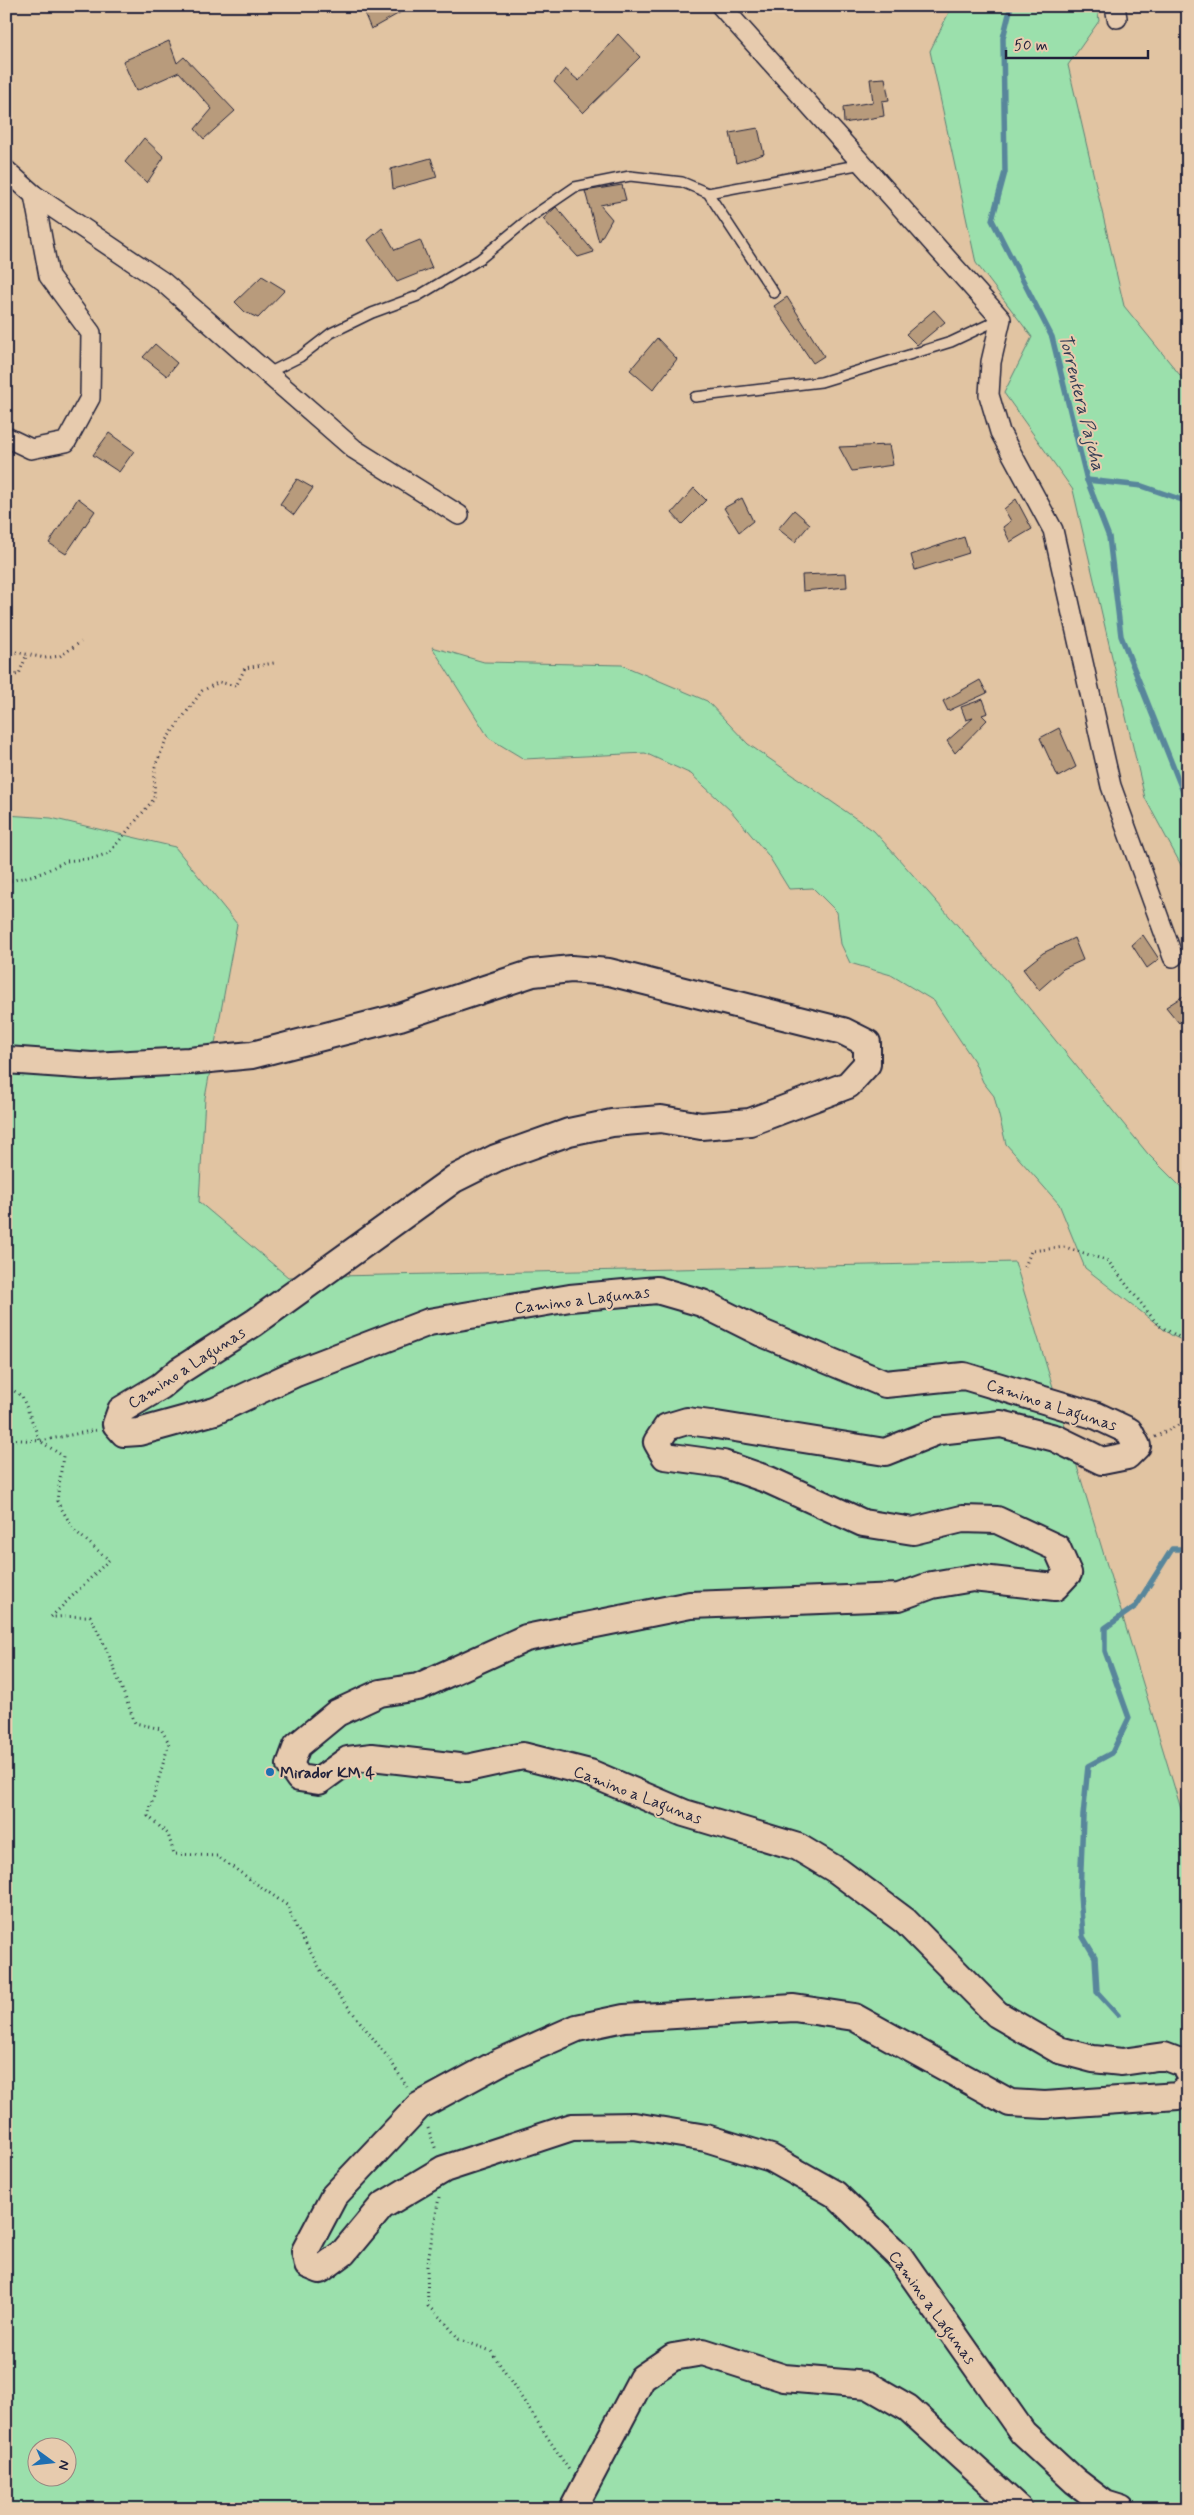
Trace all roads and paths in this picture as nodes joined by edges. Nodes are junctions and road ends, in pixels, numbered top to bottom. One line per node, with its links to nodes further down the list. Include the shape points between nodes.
1 (721, 6): 2 (street)
2 (863, 164): 4 (lane); 7 (street)
3 (6, 170): 5 (street)
4 (708, 193): 6 (lane); 8 (lane, via 682,182 630,176 575,187 531,217 480,259 418,296 331,333 300,357)
5 (34, 195): 8 (street, via 163,282); 10 (street, via 48,276 91,333 90,398 66,442 31,448)
6 (774, 293)
7 (1001, 319): 9 (lane, via 951,342 821,382); 18 (street, via 991,362 989,395 1000,432 1053,530 1111,786)
8 (268, 372): 11 (street, via 354,449)
9 (695, 397)
10 (6, 437)
11 (459, 514)
12 (81, 642): 14 (path, via 60,656 45,658)
13 (6, 650): 14 (path)
14 (27, 654): 16 (path, via 19,674)
15 (274, 663): 17 (path, via 245,668 236,686 219,682 202,691 166,740 155,767 154,800 109,853 66,861)
16 (6, 677)
17 (6, 882)
18 (1173, 957)
19 (6, 1060): 24 (street, Camino a Lagunas, via 92,1066 252,1055 400,1017 533,973 571,969 609,972 843,1031 867,1043 867,1064 848,1085 750,1122 701,1126 661,1119 612,1123 569,1132 496,1158 454,1179 254,1323 121,1410)
20 (1025, 1267): 21 (path, via 1031,1251 1065,1247 1108,1261 1158,1325)
21 (1188, 1342)
22 (6, 1386): 26 (path, via 22,1396)
23 (1188, 1420): 27 (path)
24 (116, 1424): 26 (path); 27 (street, Camino a Lagunas, via 124,1433 139,1432 215,1411 296,1373 428,1322 570,1298 657,1290 702,1303 762,1333 885,1384 964,1376 1097,1416 1129,1430)
25 (6, 1439): 26 (path)
26 (40, 1441): 30 (path, via 63,1456 57,1501 74,1530 109,1560 51,1618 90,1616 108,1650 135,1723 161,1729 169,1743 148,1816 168,1834 174,1854 217,1856 288,1906 324,1976 390,2060)
27 (1137, 1446): 28 (street, Camino a Lagunas, via 1127,1456 1102,1461 1055,1438 1001,1424 938,1431 885,1452 687,1421 667,1426 657,1442 665,1456 723,1464 769,1480 863,1523 913,1531 962,1519 997,1520 1057,1548 1068,1573 1055,1587 973,1578 932,1585 899,1597 690,1605 526,1638 418,1688 380,1692 337,1713 298,1746 290,1765 299,1778 319,1782 348,1760 372,1757 468,1768 523,1756 590,1773 684,1813 798,1847 838,1871 905,1921 997,2014 1059,2050 1122,2062 1164,2056 1185,2064)
28 (1188, 2071)
29 (1188, 2088): 30 (street, Camino a Lagunas, via 1178,2096 1045,2105 1010,2103 854,2017 794,2008 624,2018 577,2028 500,2062)
30 (419, 2106): 31 (path); 31 (street, Camino a Lagunas, via 334,2196 305,2251 308,2265 320,2270 343,2254 382,2206)
31 (444, 2169): 32 (path, via 427,2266 428,2306 459,2339 491,2351); 34 (street, Camino a Lagunas, via 572,2127 634,2126 706,2138 771,2158 835,2194 899,2256 1023,2433 1075,2481 1105,2504)
32 (578, 2499): 33 (street, via 642,2378 673,2357 702,2352 784,2378 868,2385 908,2408)
33 (1019, 2509)
34 (1121, 2509)

